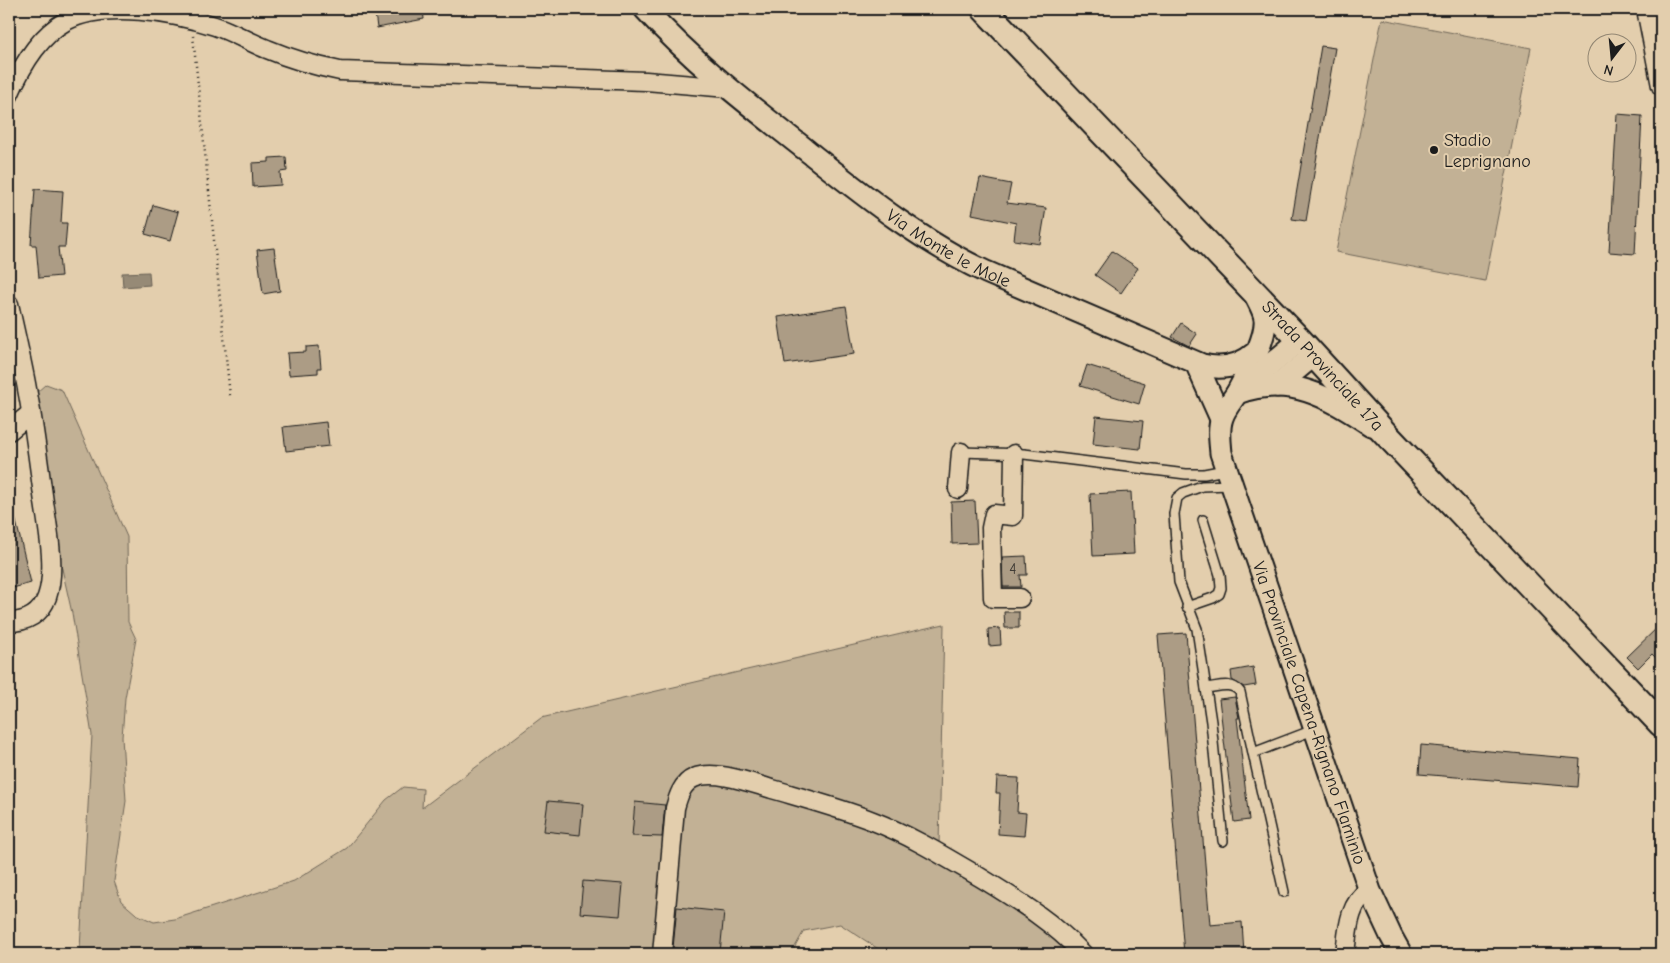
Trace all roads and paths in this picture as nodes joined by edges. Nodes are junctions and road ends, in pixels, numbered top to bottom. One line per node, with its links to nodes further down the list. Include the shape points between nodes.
1 (645, 9): 6 (street, Via Monte le Mole)
2 (984, 9): 8 (main road, Strada Provinciale 17a)
3 (1646, 9): 5 (street)
4 (192, 20): 6 (street, via 297,60 340,71 655,82); 7 (street, via 126,10 98,12 71,19 52,31 35,49); 15 (path)
5 (1661, 86)
6 (728, 88): 12 (street, Via Monte le Mole, via 855,189 954,256)
7 (9, 95)
8 (1254, 291): 10 (main road, Strada Provinciale 17a); 11 (street, via 1265,326)
9 (9, 304): 16 (street)
10 (1307, 347): 13 (street); 14 (street); 19 (main road, Strada Provinciale 17a)
11 (1256, 353): 12 (street, Via Monte le Mole, via 1228,366); 14 (street)
12 (1196, 363): 17 (street)
13 (1277, 386): 14 (street); 19 (street, via 1324,396)
14 (1237, 393): 17 (street, Via Provinciale Capena-Rignano Flaminio)
15 (230, 396)
16 (31, 413): 18 (street); 27 (street, via 49,542 50,583 37,613 25,620)
17 (1221, 419): 22 (street, Via Provinciale Capena-Rignano Flaminio, via 1221,453)
18 (9, 430)
19 (1385, 433): 29 (main road, Strada Provinciale 17a)
20 (961, 452): 21 (lane); 23 (street)
21 (1014, 454): 22 (lane); 25 (street, via 1013,516 994,514 991,528 993,598)
22 (1228, 477): 26 (lane, via 1190,489 1177,498 1174,514 1178,573); 30 (street, Via Provinciale Capena-Rignano Flaminio)
23 (958, 489)
24 (1203, 520): 26 (lane, via 1221,588 1213,598)
25 (1020, 598)
26 (1187, 607): 28 (lane, via 1197,629)
27 (9, 622)
28 (1206, 688): 31 (lane, via 1230,685 1238,689); 32 (lane)
29 (1661, 724)
30 (1316, 729): 31 (lane); 33 (street, Via Provinciale Capena-Rignano Flaminio)
31 (1253, 753): 34 (lane)
32 (1223, 841)
33 (1370, 888): 37 (street, via 1352,910); 38 (street, Via Provinciale Capena-Rignano Flaminio)
34 (1284, 892)
35 (662, 954): 36 (street, via 675,808 687,782 707,775 751,783 831,806 898,832 1009,895 1051,925)
36 (1083, 954)
37 (1345, 954)
38 (1402, 954)

